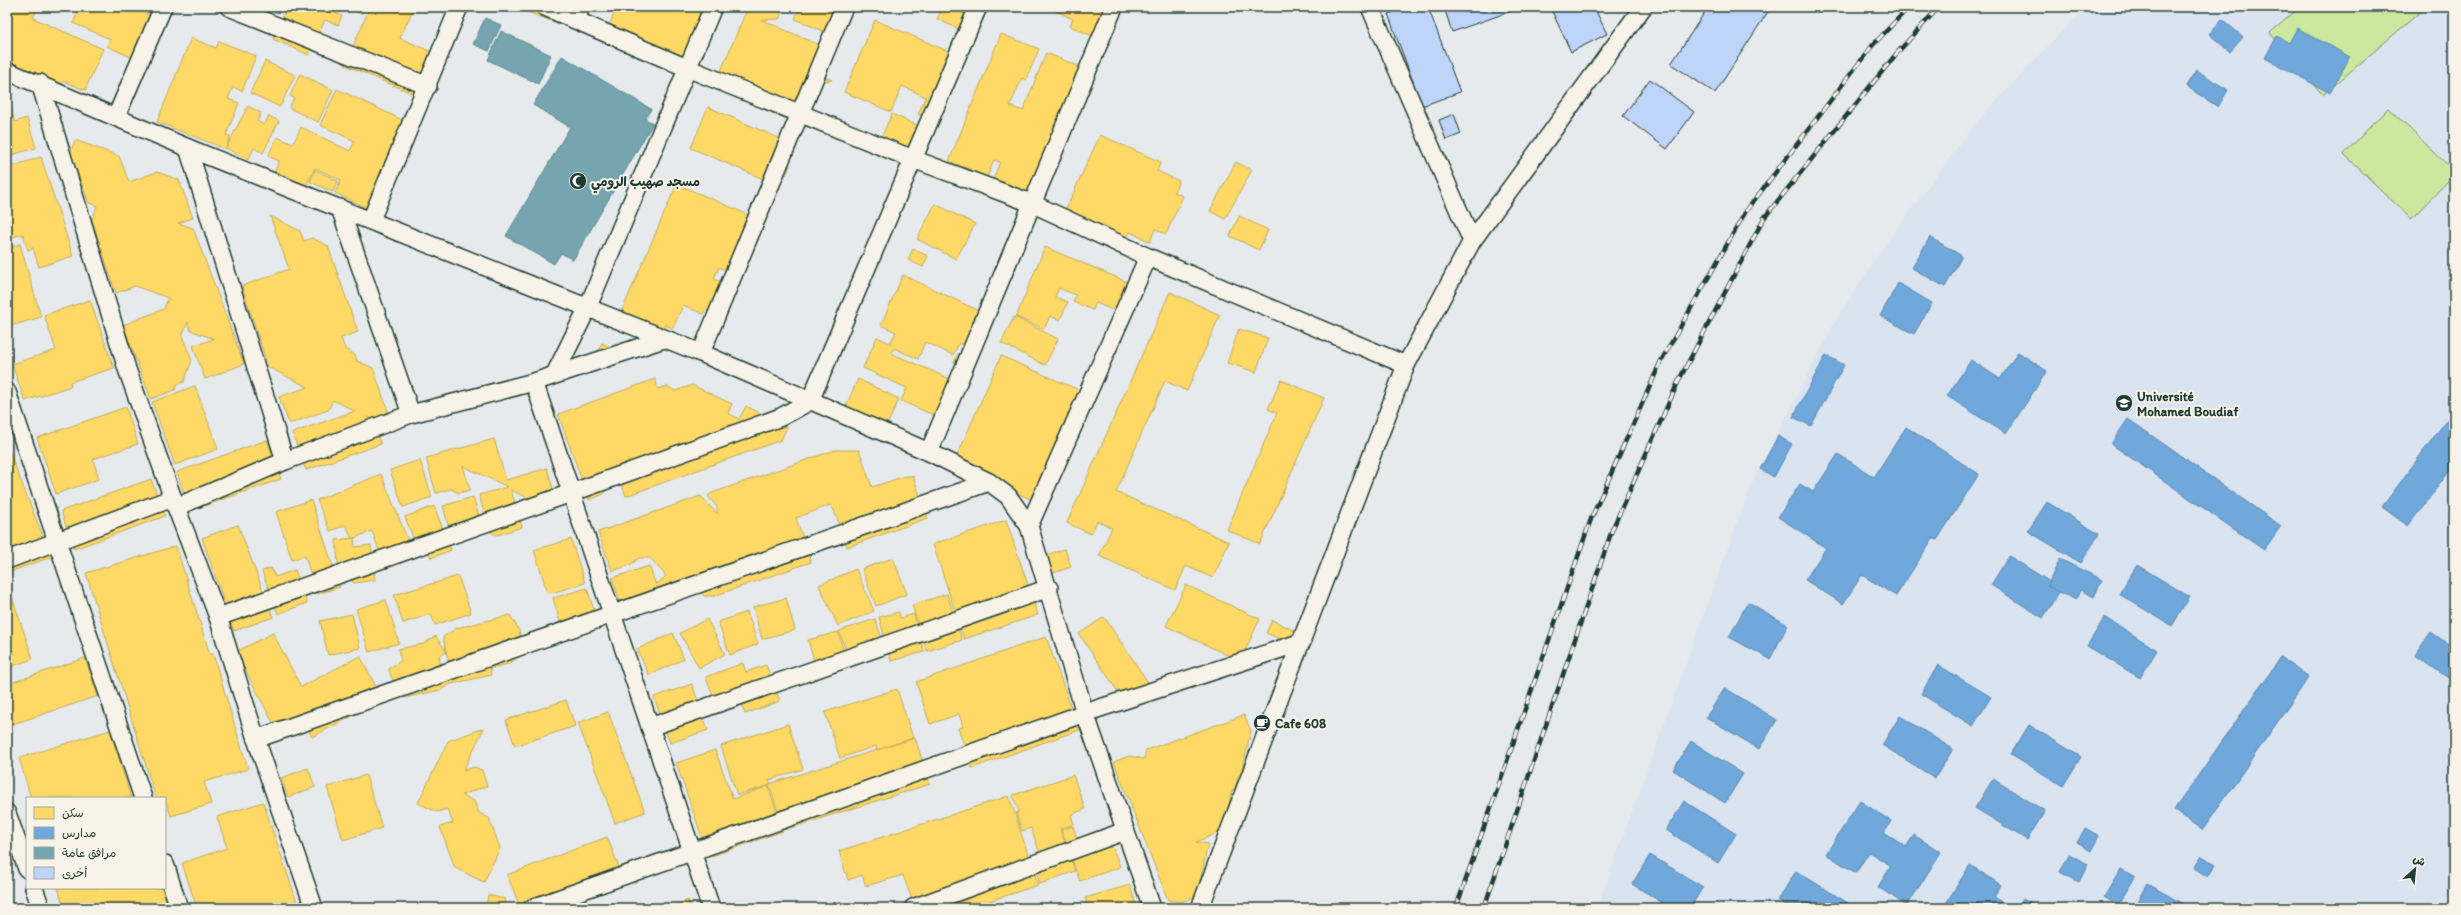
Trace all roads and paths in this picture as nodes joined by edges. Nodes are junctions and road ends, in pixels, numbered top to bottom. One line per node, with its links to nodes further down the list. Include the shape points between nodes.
1 (163, 7): 17 (street)
2 (229, 7): 15 (street)
3 (459, 7): 15 (street)
4 (545, 7): 11 (street)
5 (713, 7): 12 (street)
6 (844, 7): 16 (street)
7 (978, 7): 19 (street)
8 (1114, 7): 20 (street)
9 (1370, 7): 23 (street)
10 (1643, 7): 23 (street)
11 (578, 14): 12 (street)
12 (687, 68): 16 (street); 25 (street)
13 (7, 71): 14 (street)
14 (40, 83): 17 (street); 38 (street, via 127,369)
15 (428, 86): 22 (street)
16 (799, 112): 19 (street); 27 (street)
17 (116, 116): 18 (street)
18 (188, 148): 21 (street); 35 (street)
19 (913, 159): 20 (street); 32 (street)
20 (1031, 203): 24 (street); 34 (street)
21 (340, 208): 22 (street); 33 (street)
22 (371, 220): 25 (street)
23 (1472, 241): 28 (street)
24 (1148, 257): 28 (street); 39 (street)
25 (587, 309): 26 (street); 29 (street)
26 (664, 339): 27 (street); 29 (street)
27 (701, 353): 32 (street)
28 (1406, 365): 45 (street)
29 (555, 374): 30 (street)
30 (534, 382): 33 (street); 37 (street)
31 (7, 392): 40 (street)
32 (810, 400): 34 (street); 37 (street, via 781,417)
33 (411, 414): 35 (street)
34 (929, 452): 36 (street)
35 (285, 461): 38 (street)
36 (989, 482): 39 (street, via 1008,496); 43 (street)
37 (571, 493): 43 (street); 44 (street)
38 (174, 502): 40 (street); 44 (street)
39 (1029, 526): 42 (street)
40 (59, 542): 41 (street); 49 (street)
41 (7, 560)
42 (1049, 588): 46 (street); 47 (street)
43 (611, 613): 47 (street); 48 (street)
44 (218, 617): 48 (street)
45 (1302, 642): 46 (street); 63 (street)
46 (1085, 713): 51 (street); 52 (street)
47 (650, 727): 52 (street)
48 (256, 739): 58 (street)
49 (143, 797)
50 (7, 812): 53 (street)
51 (1125, 831): 61 (street); 62 (street)
52 (692, 853): 59 (street); 60 (street)
53 (26, 866)
54 (166, 867): 57 (street)
55 (34, 889): 56 (street)
56 (41, 908)
57 (179, 908)
58 (314, 908)
59 (532, 908)
60 (711, 908)
61 (913, 908)
62 (1152, 908)
63 (1200, 908)

